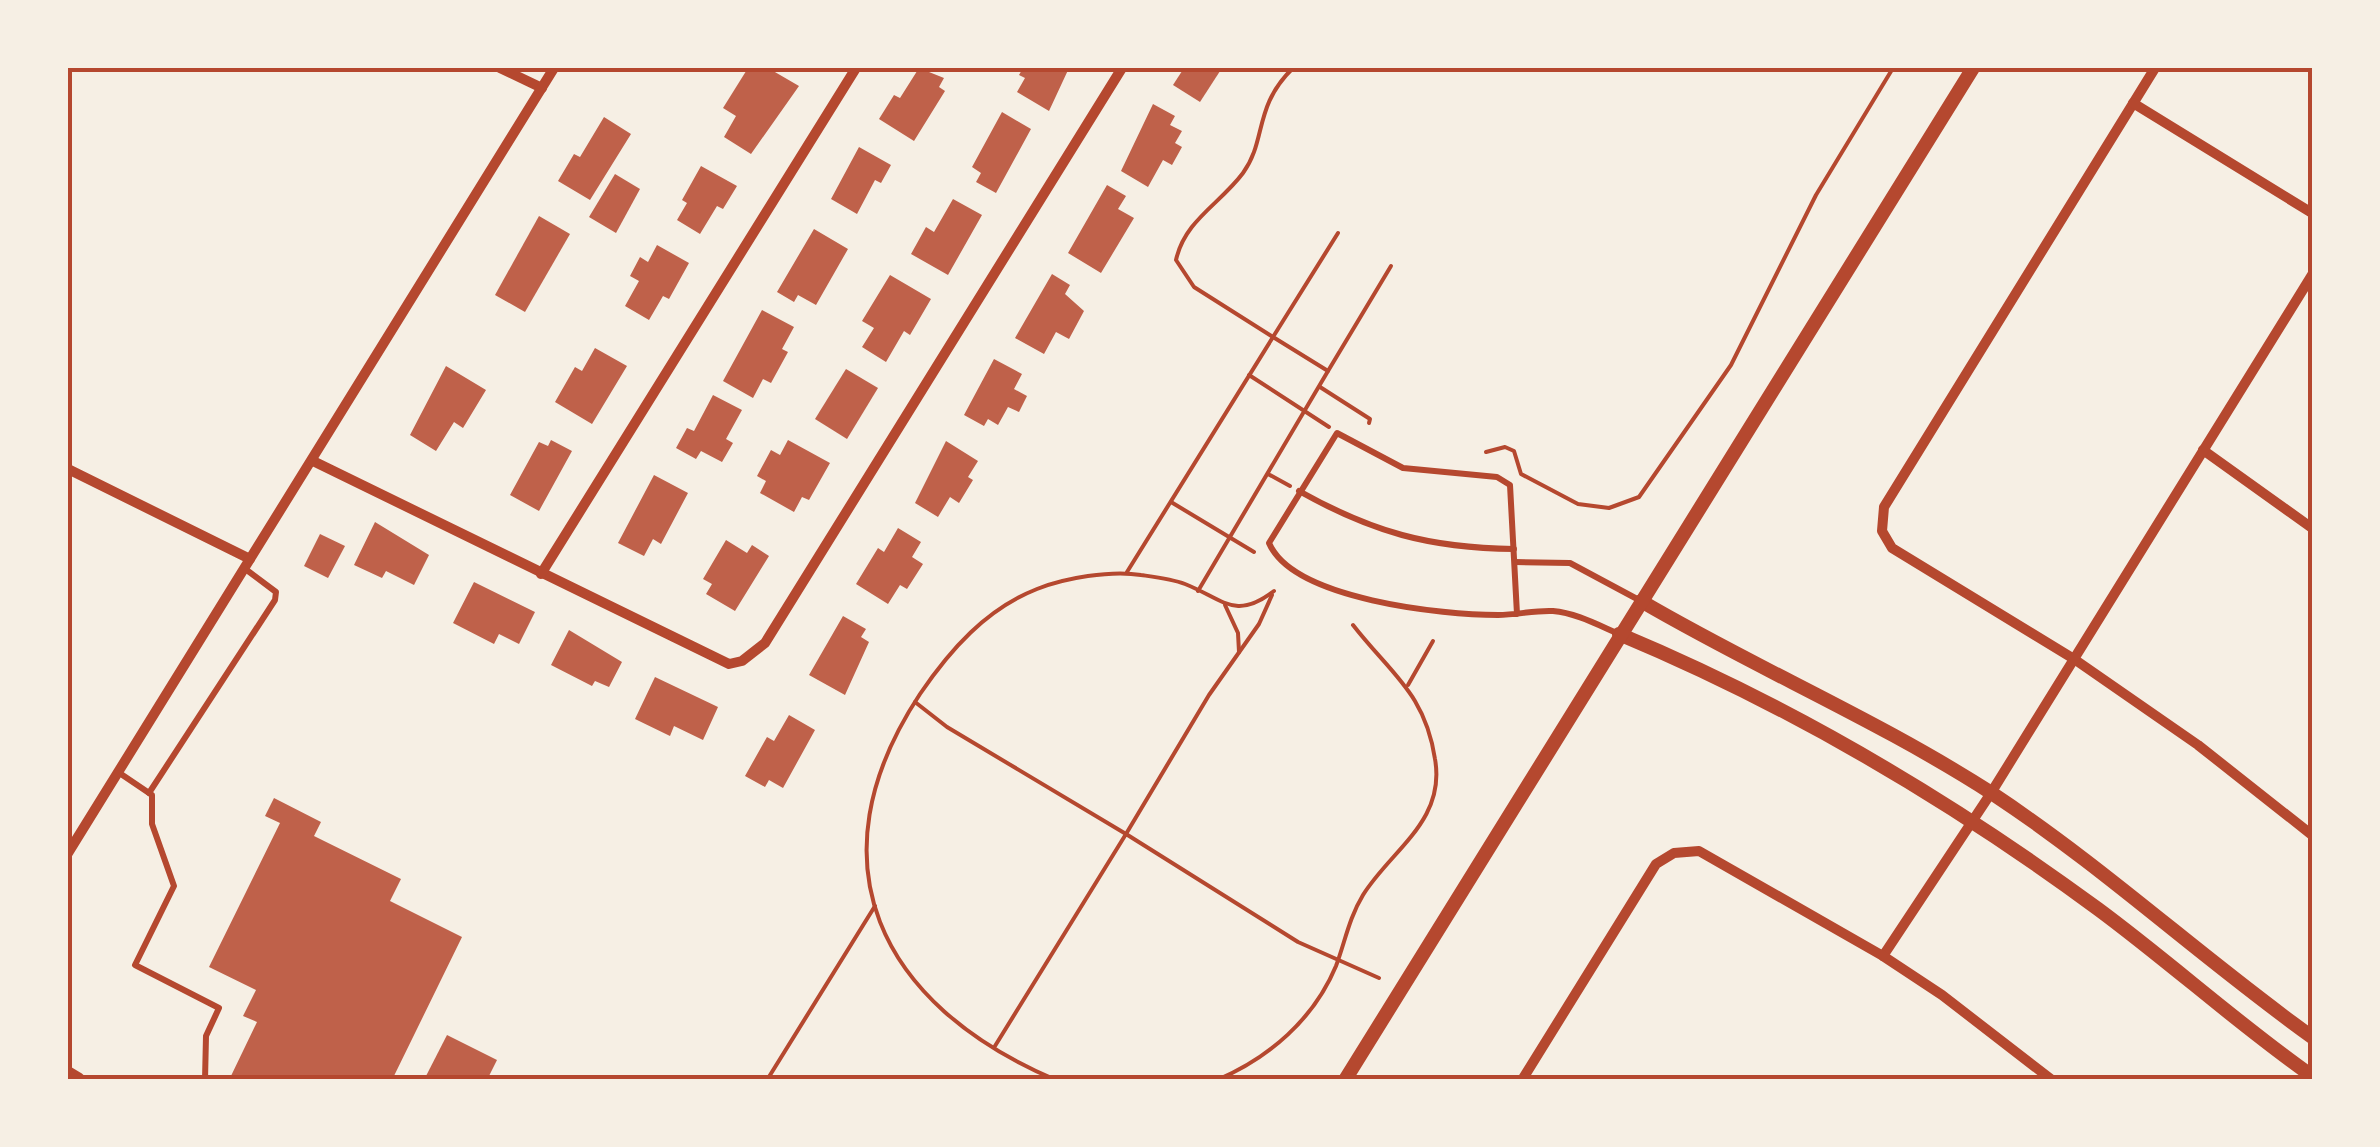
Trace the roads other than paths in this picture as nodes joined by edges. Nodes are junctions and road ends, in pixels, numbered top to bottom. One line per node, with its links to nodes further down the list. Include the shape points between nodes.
1 (500, 68): 7 (street)
2 (554, 68): 7 (street)
3 (856, 68): 19 (street)
4 (1122, 68): 19 (street, via 765,642 729,664)
5 (1973, 68): 20 (street)
6 (2154, 68): 8 (street)
7 (542, 88): 12 (street)
8 (2133, 103): 9 (street); 23 (street, via 1884,507 1882,531 1892,548)
9 (2312, 213)
10 (2312, 274): 11 (street)
11 (2204, 450): 15 (street); 23 (street)
12 (313, 461): 18 (street); 19 (street)
13 (68, 469): 18 (street)
14 (1299, 491): 16 (lane, via 1386,534); 16 (lane, via 1338,433 1403,468 1510,484); 21 (lane, via 1268,544 1283,564 1378,603 1440,613)
15 (2312, 528)
16 (1514, 549): 17 (lane)
17 (1516, 562): 20 (lane, via 1570,562); 21 (lane)
18 (247, 564): 24 (street); 25 (lane, via 276,592 275,600)
19 (541, 574)
20 (1641, 601): 22 (street); 26 (street, via 1904,739)
21 (1517, 614): 22 (lane, via 1575,615)
22 (1620, 634): 27 (street, via 1785,713); 36 (street)
23 (2074, 659): 26 (street); 28 (street)
24 (118, 772): 25 (lane); 29 (street)
25 (149, 793): 35 (lane, via 152,824 174,886 134,965 219,1008 206,1036)
26 (1991, 793): 27 (street); 31 (street, via 2167,920)
27 (1972, 822): 30 (street); 33 (street, via 2101,912)
28 (2312, 835)
29 (68, 853)
30 (1882, 956): 37 (street, via 1698,851 1674,853 1656,864); 38 (street)
31 (2312, 1037)
32 (68, 1074): 34 (main road)
33 (2312, 1076)
34 (78, 1080)
35 (205, 1080)
36 (1344, 1080)
37 (1522, 1080)
38 (2052, 1080)

